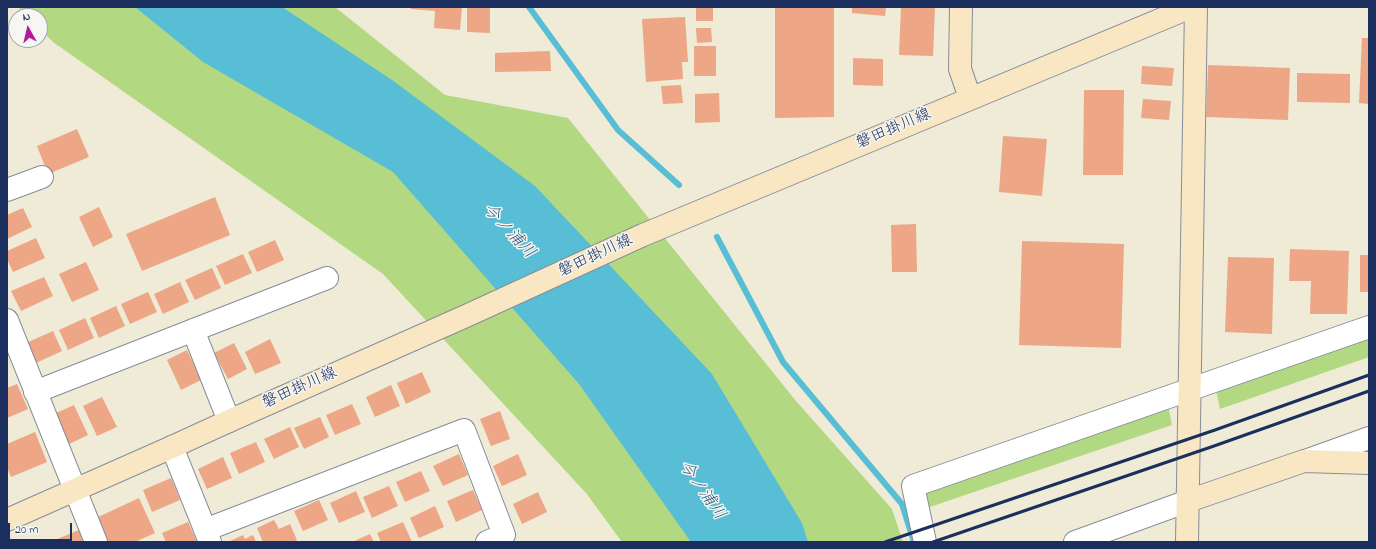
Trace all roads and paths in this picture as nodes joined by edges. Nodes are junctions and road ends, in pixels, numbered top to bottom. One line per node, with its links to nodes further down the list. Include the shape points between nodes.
1 (961, 7): 4 (main road, via 960,69)
2 (1191, 7): 4 (main road, 磐田掛川線)
3 (1196, 7): 11 (main road)
4 (970, 98): 13 (main road, 磐田掛川線, via 643,235)
5 (42, 177): 6 (street)
6 (7, 190)
7 (327, 278): 10 (street)
8 (7, 320): 12 (street)
9 (1369, 327): 11 (street)
10 (193, 330): 12 (street); 13 (street)
11 (1189, 389): 19 (main road); 24 (street, via 913,486)
12 (36, 392): 18 (street)
13 (229, 420): 15 (main road, 磐田掛川線)
14 (1369, 438): 16 (street)
15 (172, 447): 18 (main road, 磐田掛川線); 21 (street)
16 (1304, 461): 17 (main road); 19 (main road)
17 (1369, 463)
18 (74, 490): 20 (main road, 磐田掛川線); 22 (street)
19 (1188, 501): 25 (street); 26 (main road)
20 (7, 520)
21 (207, 536): 23 (street, via 464,430 504,535)
22 (96, 542)
23 (487, 542)
24 (925, 542)
25 (1075, 542)
26 (1187, 542)

